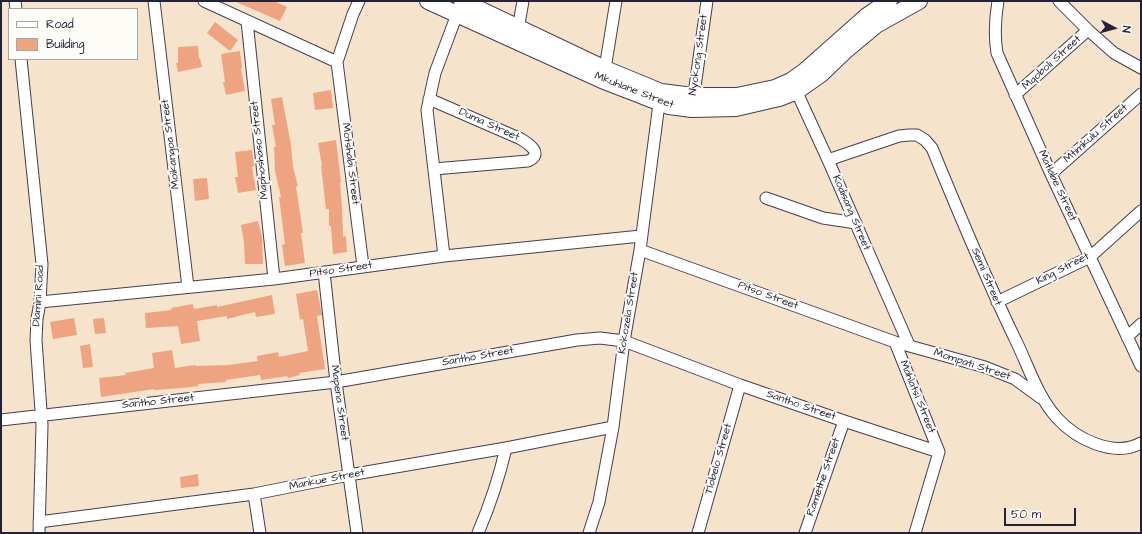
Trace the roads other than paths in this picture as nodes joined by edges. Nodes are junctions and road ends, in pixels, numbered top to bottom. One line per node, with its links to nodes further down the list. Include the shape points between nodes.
1 (154, 1): 39 (street, Moikangoa Street)
2 (204, 1): 13 (street)
3 (359, 1): 17 (street, Motshabi Street)
4 (428, 1): 12 (street, Mkuhlane Street)
5 (523, 1): 15 (street)
6 (616, 1): 19 (street)
7 (707, 1): 25 (street, Nyokong Street)
8 (889, 1): 20 (street, Mkuhlane Street, via 867,16 805,71)
9 (919, 1): 20 (street, Mkuhlane Street, via 876,25 820,74)
10 (998, 1): 22 (street, Matlabe Street, via 995,44)
11 (1059, 1): 14 (street)
12 (460, 5): 15 (street, Mkuhlane Street); 24 (street, via 435,73)
13 (247, 21): 17 (street); 38 (street, Maphoshaso Street)
14 (1088, 30): 18 (street, via 1114,53); 22 (street, Mqoboli Street)
15 (517, 35): 19 (street, Mkuhlane Street)
16 (21, 60): 40 (street, Dlamini Road, via 42,264)
17 (337, 62): 36 (street, Motshabi Street)
18 (1141, 68)
19 (604, 74): 23 (street, Mkuhlane Street)
20 (794, 86): 25 (street, Mkuhlane Street); 26 (street, Kodisang Street)
21 (1141, 94): 28 (street, Mtimkulu Street)
22 (1015, 95): 28 (street, Matlabe Street)
23 (660, 97): 25 (street, Mkuhlane Street); 32 (street, Kokozela Street)
24 (429, 98): 27 (street, via 427,110); 27 (street, Duma Street, via 521,139 535,151 533,159 528,160)
25 (693, 103)
26 (828, 160): 31 (street, Kodisang Street); 41 (street, Semi Street, via 899,136 917,135 925,140 932,148)
27 (434, 170): 34 (street)
28 (1051, 174): 35 (street, Matlabe Street)
29 (766, 198): 31 (street, via 823,218)
30 (1141, 211): 35 (street, King Street)
31 (856, 223): 46 (street, Kodisang Street)
32 (641, 236): 33 (street, Kokozela Street); 34 (street, Pitso Street)
33 (640, 250): 44 (street, Kokozela Street); 45 (street, Pitso Street)
34 (444, 256): 36 (street, Pitso Street)
35 (1090, 258): 41 (street, King Street); 43 (street, Matlabe Street)
36 (363, 266): 37 (street, Pitso Street)
37 (324, 272): 38 (street, Pitso Street); 48 (street, Mapena Street)
38 (274, 279): 39 (street, Pitso Street)
39 (188, 287): 40 (street, Pitso Street)
40 (40, 302): 51 (street, Dlamini Road, via 36,319 36,340)
41 (997, 302): 50 (street, Semi Street)
42 (1141, 324): 43 (street)
43 (1127, 337): 47 (street, Matlabe Street)
44 (624, 341): 48 (street, Santho Street, via 600,338 577,340); 49 (street, Santho Street); 54 (street, Kokozela Street)
45 (895, 342): 46 (street, Mompati Street); 57 (street, Mahlatsi Street)
46 (909, 345): 50 (street, Mompati Street, via 967,361 1015,379)
47 (1141, 366)
48 (336, 382): 51 (street, Santho Street); 58 (street, Mapena Street)
49 (740, 384): 53 (street, Santho Street); 65 (street, Tlobelo Street)
50 (1044, 400): 55 (street, Semi Street, via 1068,429 1082,438 1101,446 1124,449)
51 (41, 415): 52 (street, Santho Street); 60 (street, Dlamini Road)
52 (1, 420)
53 (844, 421): 57 (street, Santho Street); 66 (street, Ramethe Street)
54 (613, 427): 56 (street, Mankue Street); 64 (street, Kokozela Street, via 599,502)
55 (1141, 443)
56 (506, 448): 58 (street, Mankue Street); 63 (street, via 499,478)
57 (939, 452): 67 (street)
58 (349, 475): 59 (street, Mankue Street); 62 (street, Mapena Street)
59 (254, 494): 60 (street, Mankue Street); 61 (street)
60 (39, 528)
61 (260, 533)
62 (357, 533)
63 (478, 533)
64 (589, 533)
65 (698, 533)
66 (805, 533)
67 (914, 533)

